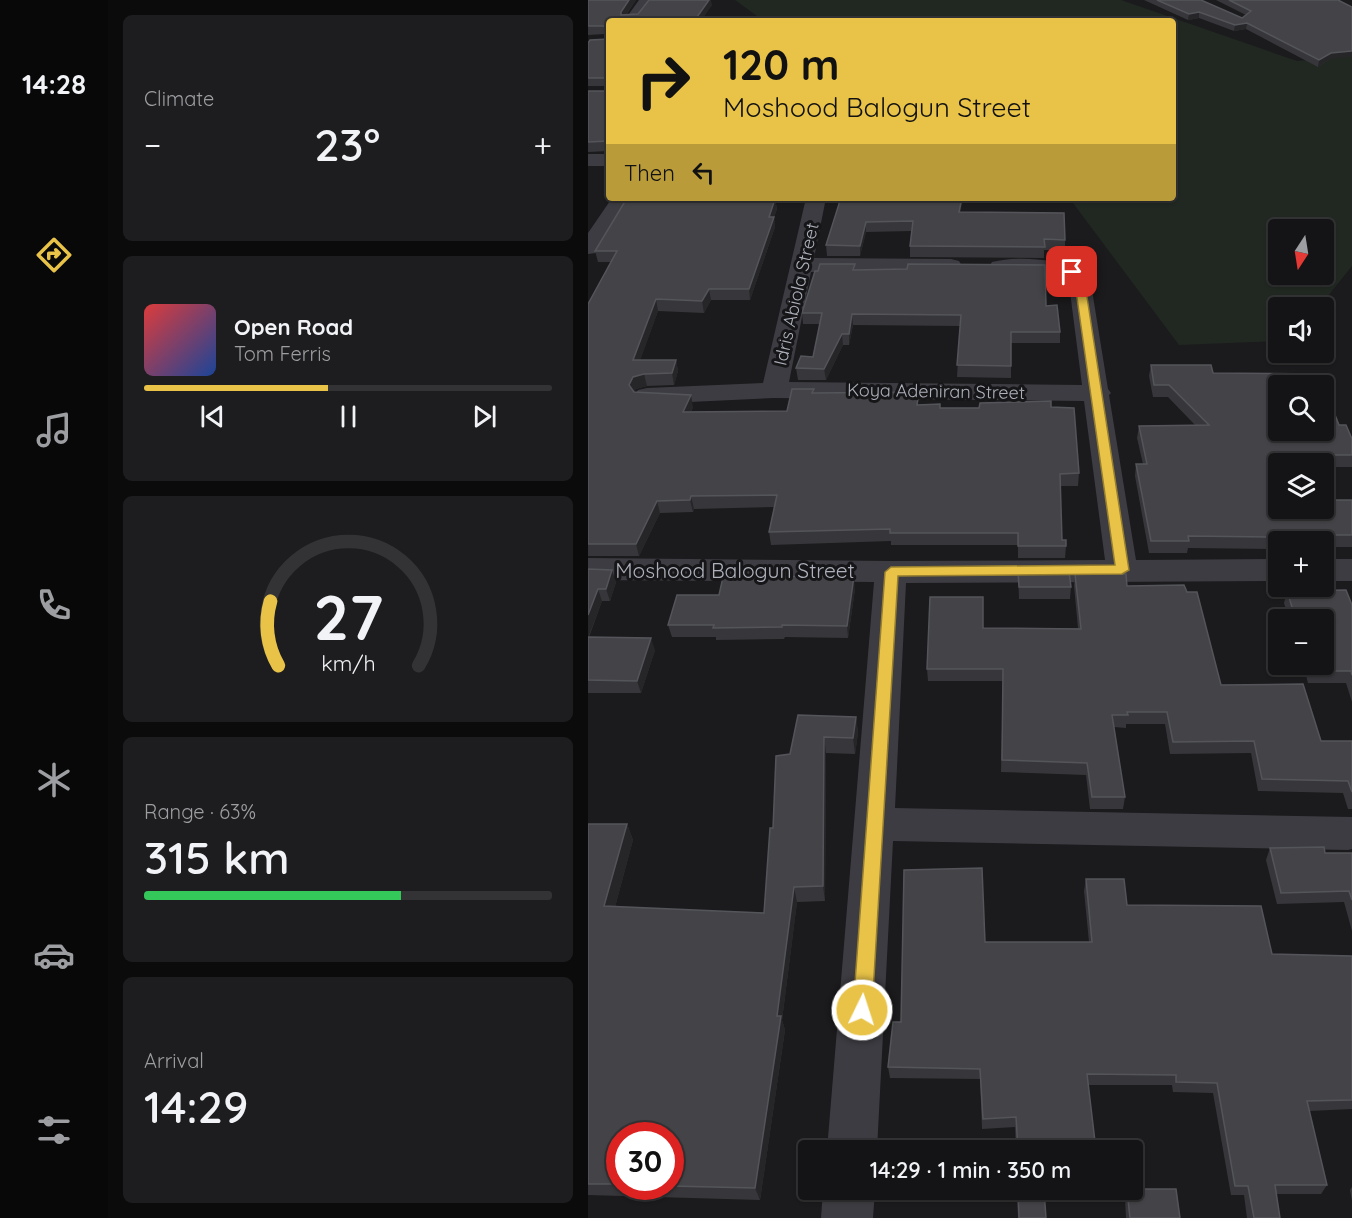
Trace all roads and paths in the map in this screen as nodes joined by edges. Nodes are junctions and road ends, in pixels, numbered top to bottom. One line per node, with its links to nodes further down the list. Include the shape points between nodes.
1 (646, 0): 2 (street)
2 (633, 18)
3 (588, 160): 4 (street)
4 (606, 160)
5 (620, 201): 8 (street)
6 (815, 201): 9 (street, Idris Abiola Street)
7 (815, 201): 10 (street)
8 (588, 248)
9 (803, 265): 10 (street, Idris Abiola Street); 11 (street, via 1047,267 1072,272 1080,284)
10 (774, 390): 11 (street, Koya Adeniran Street); 12 (street, Koya Adeniran Street)
11 (1098, 393): 14 (street)
12 (646, 396)
13 (588, 569): 18 (street, Moshood Balogun Street)
14 (1122, 570): 15 (street, Moshood Balogun Street); 18 (street, Moshood Balogun Street)
15 (1268, 570)
16 (1334, 570): 17 (street)
17 (1352, 570)
18 (891, 572): 19 (street)
19 (875, 824): 20 (street); 21 (street)
20 (1348, 833)
21 (853, 1140)
22 (849, 1200): 23 (street)
23 (848, 1218)

